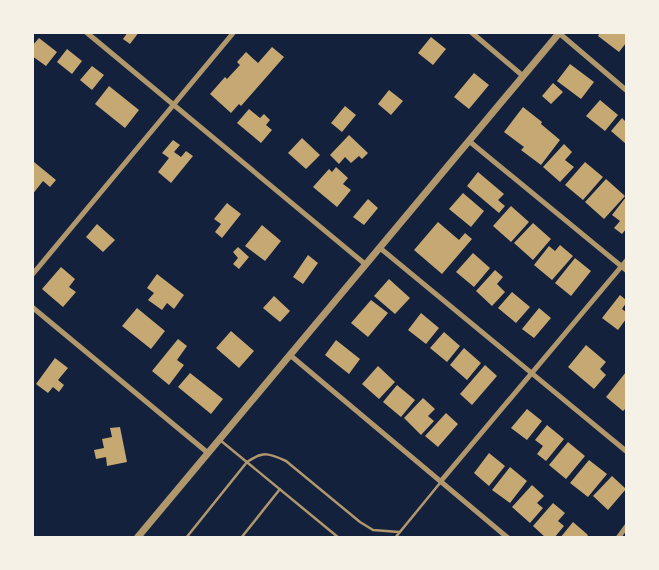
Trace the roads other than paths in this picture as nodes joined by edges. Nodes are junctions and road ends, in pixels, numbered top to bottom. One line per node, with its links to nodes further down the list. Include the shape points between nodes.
1 (86, 32): 7 (street)
2 (234, 32): 7 (street)
3 (471, 32): 5 (street)
4 (559, 33): 5 (street); 6 (street)
5 (524, 76): 8 (street)
6 (626, 90)
7 (174, 105): 11 (street); 14 (street)
8 (469, 141): 9 (street); 12 (street)
9 (380, 248): 11 (street); 17 (street)
10 (626, 261): 12 (street)
11 (365, 264): 16 (street)
12 (622, 266): 13 (street); 17 (street)
13 (626, 270)
14 (32, 275)
15 (32, 307): 20 (street)
16 (290, 355): 18 (street); 22 (street)
17 (531, 374): 19 (street); 22 (street)
18 (219, 439): 20 (street); 21 (lane)
19 (626, 451)
20 (208, 453): 26 (street)
21 (246, 462): 23 (lane); 25 (lane, via 259,454 272,454 286,461 373,530); 27 (lane)
22 (441, 481): 25 (lane); 31 (street)
23 (280, 489): 28 (lane); 29 (lane)
24 (626, 527): 32 (street)
25 (399, 532): 30 (lane)
26 (137, 538)
27 (186, 538)
28 (241, 538)
29 (339, 538)
30 (395, 538)
31 (508, 538)
32 (618, 538)

